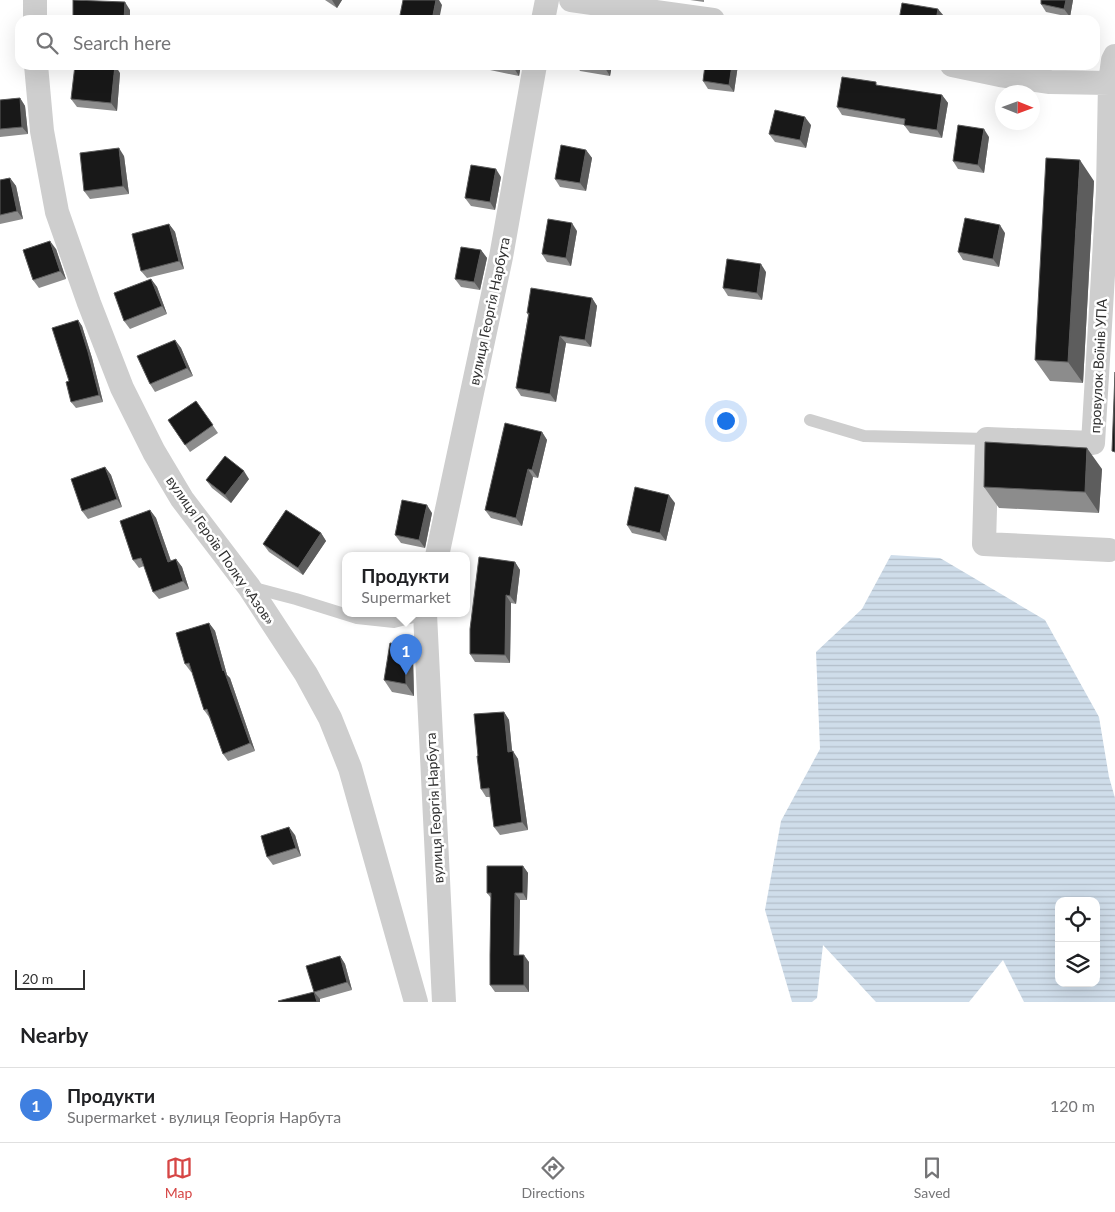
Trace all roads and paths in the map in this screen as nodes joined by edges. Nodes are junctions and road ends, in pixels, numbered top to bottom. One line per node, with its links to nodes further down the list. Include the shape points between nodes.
1 (35, 0): 4 (street)
2 (547, 0): 5 (street)
3 (571, 0): 6 (street)
4 (35, 15)
5 (544, 15)
6 (678, 15)
7 (1115, 56): 11 (street)
8 (36, 70): 16 (street, вулиця Героїв Полку «Азов», via 42,131 57,212 122,388 182,499)
9 (534, 70): 15 (street, вулиця Георгія Нарбута, via 501,257)
10 (976, 70): 11 (street, via 1050,82)
11 (1110, 82): 13 (street, провулок Воїнів УПА, via 1108,191 1093,443)
12 (810, 420): 13 (lane, via 864,436)
13 (988, 439): 14 (street, via 984,544)
14 (1109, 550)
15 (438, 552)
16 (249, 587): 17 (lane); 21 (street, вулиця Героїв Полку «Азов», via 306,674 330,718 352,777)
17 (342, 613)
18 (354, 617): 19 (lane, via 394,622)
19 (413, 617)
20 (425, 617): 22 (street, вулиця Георгія Нарбута)
21 (416, 1002)
22 (444, 1002)

